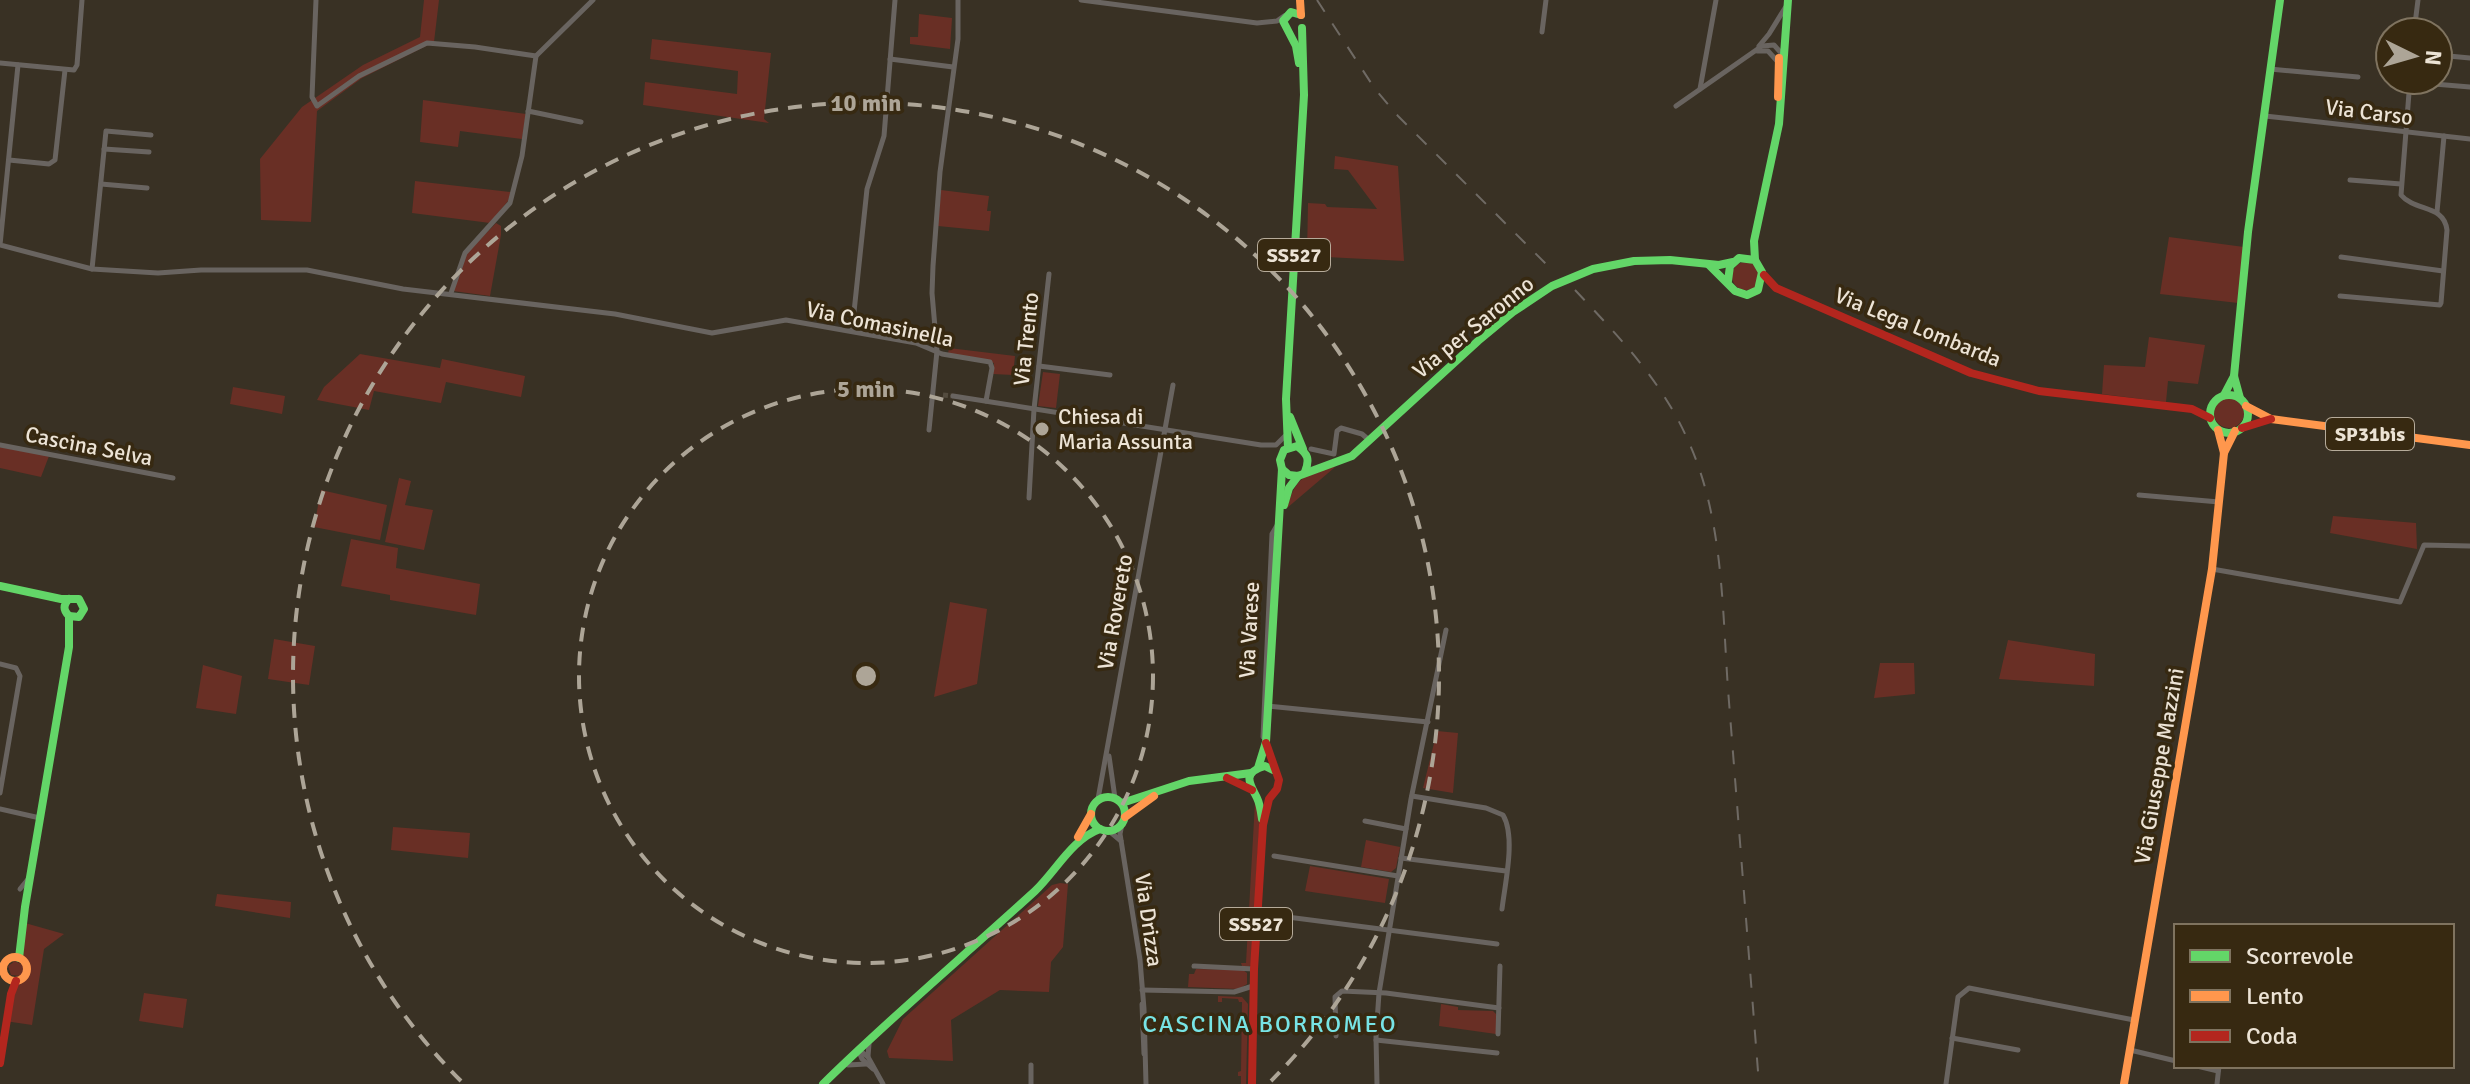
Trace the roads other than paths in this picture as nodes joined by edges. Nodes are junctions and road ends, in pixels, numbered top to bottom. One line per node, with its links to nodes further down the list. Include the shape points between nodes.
1 (82, 0): 27 (street, via 77,65)
2 (316, 0): 21 (street, via 312,97 317,106 359,76 427,43)
3 (593, 0): 21 (street)
4 (895, 0): 22 (street)
5 (958, 0): 25 (street)
6 (1081, 0): 15 (street)
7 (1294, 0): 13 (main road)
8 (1300, 0): 14 (main road)
9 (1546, 0): 18 (street)
10 (1716, 0): 29 (street)
11 (2280, 0): 26 (main road)
12 (1786, 3): 19 (street); 20 (main road)
13 (1287, 14): 14 (main road); 15 (street); 17 (main road)
14 (1301, 15): 16 (main road)
15 (1266, 23): 17 (street)
16 (1302, 28): 17 (main road); 33 (main road, SS527)
17 (1285, 29): 33 (main road, SS527, via 1299,54)
18 (1542, 32)
19 (1753, 53): 20 (street); 20 (street, via 1766,44); 29 (street)
20 (1780, 55): 48 (main road, via 1779,118)
21 (536, 56): 32 (street)
22 (890, 59): 25 (street); 63 (street, via 884,136 867,189)
23 (0, 63): 24 (street)
24 (18, 65): 27 (street); 42 (street)
25 (953, 67): 64 (street, via 933,266)
26 (2270, 69): 28 (street); 34 (main road)
27 (65, 70): 42 (street, via 55,160)
28 (2358, 77)
29 (1700, 89): 31 (street)
30 (2409, 96): 36 (street)
31 (1676, 106)
32 (528, 111): 35 (street); 61 (street, via 510,203 465,253)
33 (1302, 112): 73 (main road, SS527)
34 (2264, 115): 36 (street, Via Carso); 67 (main road)
35 (581, 122)
36 (2406, 133): 38 (street, Via Carso); 45 (street)
37 (151, 135): 40 (street, via 106,131)
38 (2444, 136): 39 (street, Via Carso); 47 (street)
39 (2470, 139)
40 (104, 149): 41 (street); 44 (street)
41 (149, 152)
42 (9, 160): 49 (street)
43 (2350, 180): 45 (street)
44 (101, 184): 46 (street); 54 (street)
45 (2401, 184): 47 (street, via 2404,199)
46 (147, 188)
47 (2437, 212): 55 (street, via 2447,224)
48 (1754, 241): 51 (main road); 52 (main road)
49 (0, 245): 54 (street, Via Comasinella)
50 (2341, 257): 55 (street)
51 (1736, 260): 52 (main road); 53 (main road, Via per Saronno); 58 (main road, via 1728,269)
52 (1755, 260): 57 (main road)
53 (1705, 264): 58 (main road); 86 (main road, Via per Saronno, via 1621,263 1552,286 1478,341)
54 (92, 269): 61 (street, Via Comasinella, via 307,270)
55 (2443, 271): 62 (street, via 2440,305)
56 (1049, 274): 65 (street, Via Trento)
57 (1764, 275): 59 (main road, Via Lega Lombarda); 60 (main road)
58 (1728, 281): 60 (main road, via 1737,292)
59 (1776, 288): 60 (main road); 78 (main road, Via Lega Lombarda, via 1971,373 2039,391)
60 (1756, 291)
61 (451, 293): 63 (street, Via Comasinella, via 615,314 712,333 786,320)
62 (2340, 296)
63 (852, 331): 64 (street, Via Comasinella)
64 (937, 351): 69 (street); 74 (street, Via Comasinella, via 991,363)
65 (1039, 366): 66 (street); 77 (street, Via Trento)
66 (1110, 375)
67 (2234, 376): 71 (main road); 75 (main road)
68 (1173, 385): 83 (street, Via Rovereto)
69 (933, 393): 70 (street); 82 (street)
70 (943, 395)
71 (2224, 395): 75 (main road); 76 (main road)
72 (953, 396): 74 (street)
73 (1286, 399): 81 (main road, SS527); 90 (main road, SS527)
74 (986, 401): 77 (street)
75 (2243, 402): 80 (main road, SP31bis); 85 (main road, via 2247,417)
76 (2212, 404): 78 (main road, Via Lega Lombarda); 79 (main road)
77 (1034, 409): 83 (street); 98 (street, Via Trento)
78 (2192, 409): 79 (main road, Via Lega Lombarda)
79 (2210, 418): 84 (main road)
80 (2271, 419): 85 (main road, SP31bis); 88 (main road, SP31bis)
81 (1287, 420): 89 (street, via 1282,441); 91 (main road, SS527)
82 (929, 430)
83 (1164, 430): 89 (street); 112 (street, Via Rovereto)
84 (2218, 430): 85 (main road); 92 (main road, Via Giuseppe Mazzini)
85 (2238, 430): 92 (main road, Via Giuseppe Mazzini)
86 (1369, 440): 90 (street, via 1341,428 1334,454); 93 (main road, Via per Saronno, via 1352,456)
87 (0, 445): 96 (street, Cascina Selva)
88 (2470, 445)
89 (1268, 446): 91 (street)
90 (1307, 450): 91 (main road, via 1297,446); 93 (main road); 95 (main road, SS527, via 1309,462)
91 (1284, 451): 94 (main road, SS527)
92 (2224, 453): 99 (main road, Via Giuseppe Mazzini)
93 (1332, 462): 95 (main road, Via per Saronno)
94 (1282, 469): 95 (main road, via 1289,475); 100 (main road, Via Varese / SS527)
95 (1302, 474): 100 (main road, Via Varese / SS527, via 1289,488)
96 (173, 478)
97 (2139, 495): 99 (street)
98 (1029, 498)
99 (2220, 502): 102 (main road, Via Giuseppe Mazzini)
100 (1279, 521): 109 (main road, Via Varese / SS527); 111 (street, Via Varese, via 1272,534 1262,731)
101 (2470, 546): 102 (street, via 2424,545 2400,602)
102 (2212, 569): 155 (main road, Via Giuseppe Mazzini)
103 (0, 586): 104 (main road)
104 (48, 597): 105 (main road); 106 (main road)
105 (69, 599): 106 (main road, via 65,604); 106 (main road, via 83,603 83,612)
106 (71, 615): 125 (main road)
107 (1446, 630): 110 (street)
108 (0, 664): 118 (street, via 20,673)
109 (1268, 706): 110 (street); 111 (main road, Via Varese / SS527)
110 (1428, 722): 120 (street)
111 (1266, 742): 113 (main road, Via Varese / SS527); 114 (main road, Via Varese / SS527)
112 (1108, 747): 121 (street, Via Rovereto); 122 (street)
113 (1255, 770): 114 (main road); 115 (main road); 117 (main road, SS527, via 1249,781)
114 (1273, 770): 119 (main road, SS527, via 1279,784)
115 (1225, 777): 116 (main road); 117 (main road)
116 (1162, 790): 122 (main road); 126 (main road)
117 (1254, 792): 119 (main road); 128 (main road, SS527)
118 (0, 793)
119 (1271, 795): 128 (main road, SS527)
120 (1412, 796): 129 (street); 135 (street, via 1501,813 1509,830)
121 (1098, 799): 122 (main road); 124 (main road)
122 (1118, 800): 126 (main road)
123 (0, 809): 125 (street)
124 (1091, 814): 130 (main road); 134 (main road)
125 (40, 818): 137 (main road)
126 (1123, 821): 130 (main road); 131 (street, Via Drizza)
127 (1365, 821): 129 (street)
128 (1263, 825): 140 (main road, SS527)
129 (1406, 829): 133 (street)
130 (1104, 830): 131 (street); 134 (main road, via 1086,834)
131 (1121, 842): 150 (street, Via Drizza)
132 (1274, 856): 136 (street)
133 (1401, 858): 135 (street); 136 (street)
134 (1056, 869): 162 (main road, via 899,1013)
135 (1506, 871): 139 (street)
136 (1398, 876): 141 (street)
137 (30, 877): 138 (street); 143 (main road)
138 (20, 889)
139 (1502, 909)
140 (1257, 913): 141 (street); 147 (main road, SS527)
141 (1389, 932): 142 (street); 152 (street)
142 (1497, 944)
143 (16, 957): 146 (main road); 148 (main road, via 26,963 26,972)
144 (1194, 966): 147 (street)
145 (1500, 966): 154 (street)
146 (2, 967): 148 (main road)
147 (1254, 969): 149 (main road, SS527)
148 (12, 980): 165 (main road)
149 (1253, 986): 151 (street); 153 (main road, SS527)
150 (1142, 990): 151 (street); 171 (street, Via Drizza)
151 (1234, 992): 153 (street)
152 (1379, 993): 154 (street); 157 (street, via 1335,994); 159 (street)
153 (1253, 1000): 172 (main road, SS527)
154 (1499, 1008): 156 (street)
155 (2134, 1020): 158 (street, via 1969,988 1958,997); 161 (main road, Via Giuseppe Mazzini)
156 (1498, 1034)
157 (1336, 1036)
158 (1952, 1038): 160 (street); 174 (street)
159 (1376, 1040): 163 (street); 173 (street)
160 (2018, 1050)
161 (2129, 1050): 164 (street); 175 (main road, Via Giuseppe Mazzini)
162 (864, 1053): 168 (main road); 168 (main road); 169 (street)
163 (1497, 1053)
164 (2174, 1061)
165 (0, 1063)
166 (1031, 1065): 170 (street)
167 (2219, 1068): 176 (street)
168 (824, 1084)
169 (883, 1084)
170 (1031, 1084)
171 (1146, 1084)
172 (1252, 1084)
173 (1377, 1084)
174 (1946, 1084)
175 (2124, 1084)
176 (2217, 1084)

